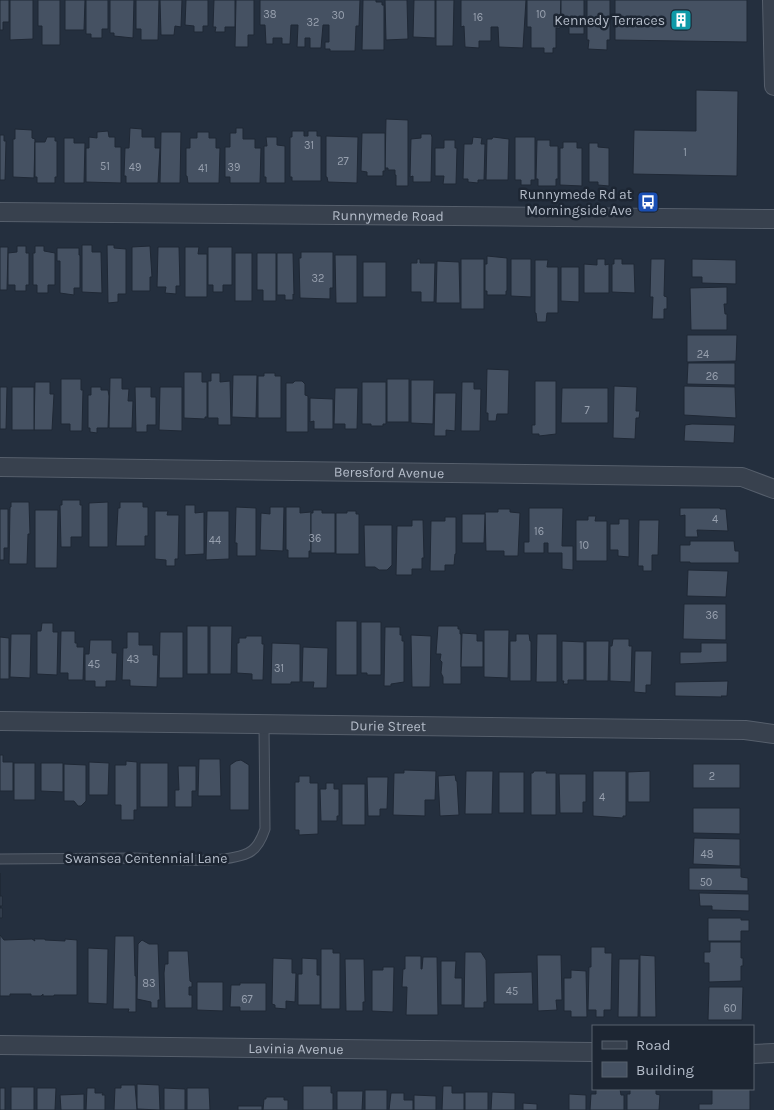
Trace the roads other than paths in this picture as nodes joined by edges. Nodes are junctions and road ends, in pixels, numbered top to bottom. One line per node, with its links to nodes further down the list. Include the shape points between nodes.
1 (772, 0): 2 (street)
2 (774, 86)
3 (0, 212): 4 (street, Runnymede Road)
4 (774, 219)
5 (0, 468): 6 (street, Beresford Avenue, via 742,476)
6 (774, 489)
7 (0, 721): 8 (street, Durie Street)
8 (264, 725): 9 (street, Durie Street, via 744,730); 10 (lane, Swansea Centennial Lane, via 265,829 250,852 210,860)
9 (774, 734)
10 (0, 859)
11 (0, 1045): 12 (street, Lavinia Avenue)
12 (592, 1052)
13 (754, 1054): 14 (street)
14 (774, 1054)

